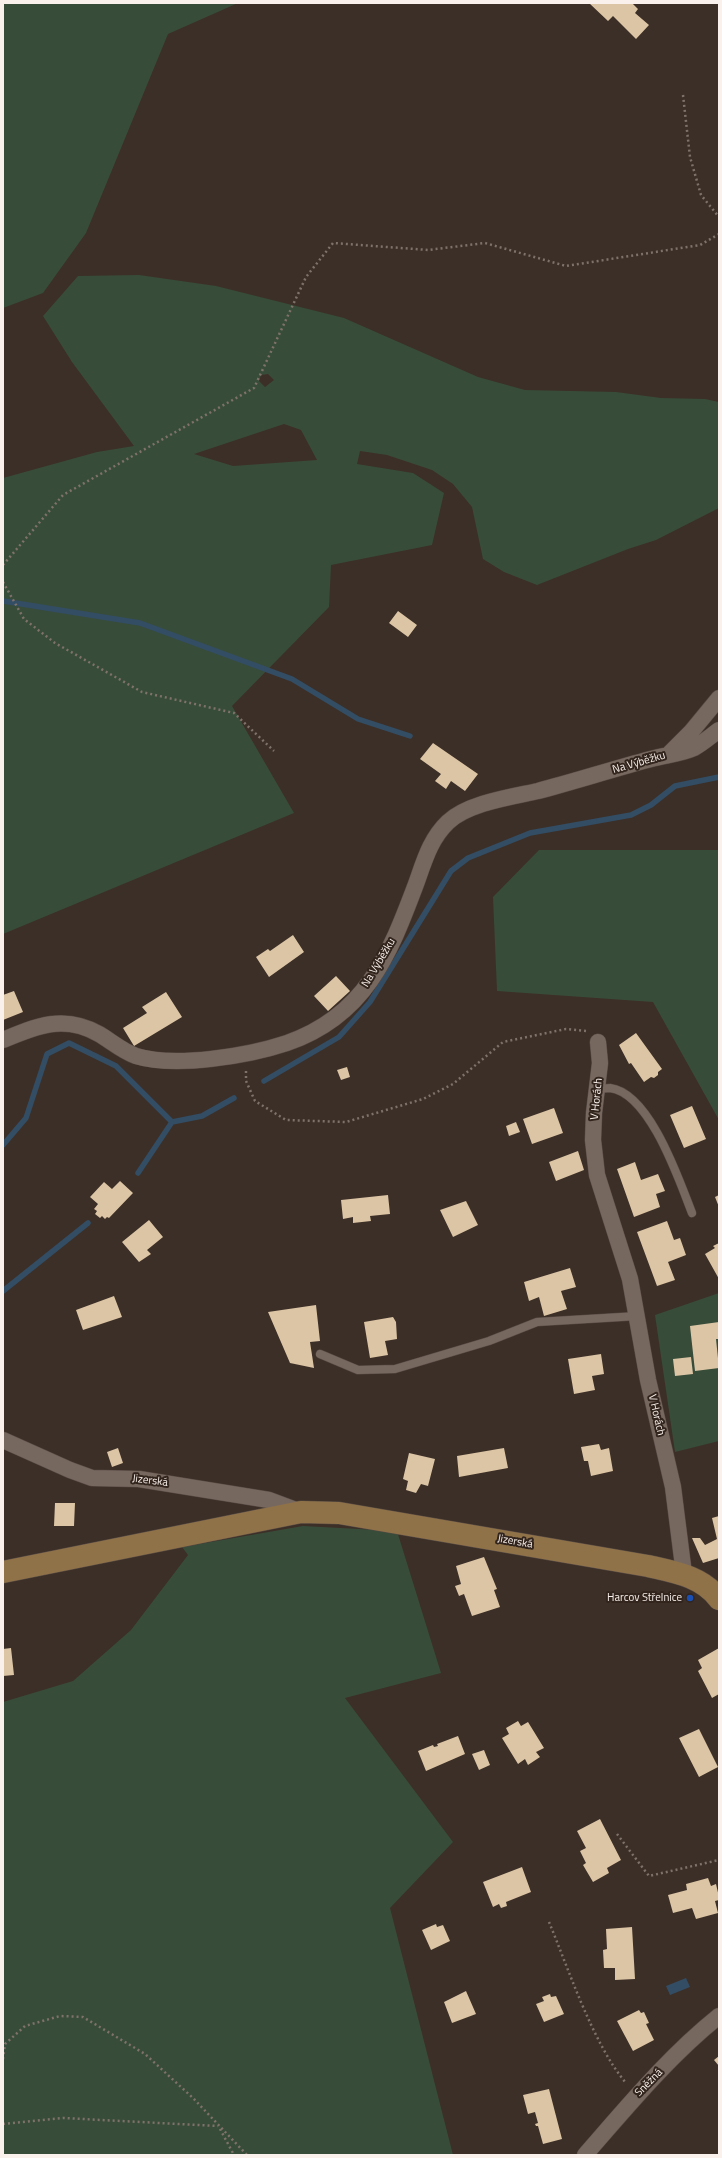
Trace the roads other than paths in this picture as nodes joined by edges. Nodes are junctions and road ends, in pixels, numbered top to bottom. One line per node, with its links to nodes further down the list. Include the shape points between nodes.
1 (719, 698): 3 (street)
2 (719, 730): 3 (street, Na Výběžku, via 693,748)
3 (669, 754): 4 (street, Na Výběžku, via 577,781 491,802 450,820 432,842 390,949 370,982 329,1024 313,1033 248,1053 173,1062 135,1055 119,1048 96,1032 59,1022 43,1024)
4 (3, 1040)
5 (598, 1042): 6 (street, V Horách)
6 (598, 1089): 7 (lane, via 611,1088 623,1093 641,1107 666,1148); 8 (street, V Horách, via 593,1140 597,1175 630,1279)
7 (692, 1213)
8 (638, 1316): 9 (lane, via 537,1322 489,1341 395,1369 358,1370); 13 (street, V Horách, via 648,1380 673,1487)
9 (320, 1354)
10 (3, 1440): 11 (street, Jizerská, via 92,1478 147,1480 269,1500)
11 (301, 1512): 12 (street, Jizerská); 13 (street, Jizerská, via 339,1513)
12 (3, 1572)
13 (684, 1574): 14 (street, Jizerská)
14 (717, 1592)
15 (719, 2016): 16 (street, Sněžná, via 637,2095)
16 (585, 2155)

